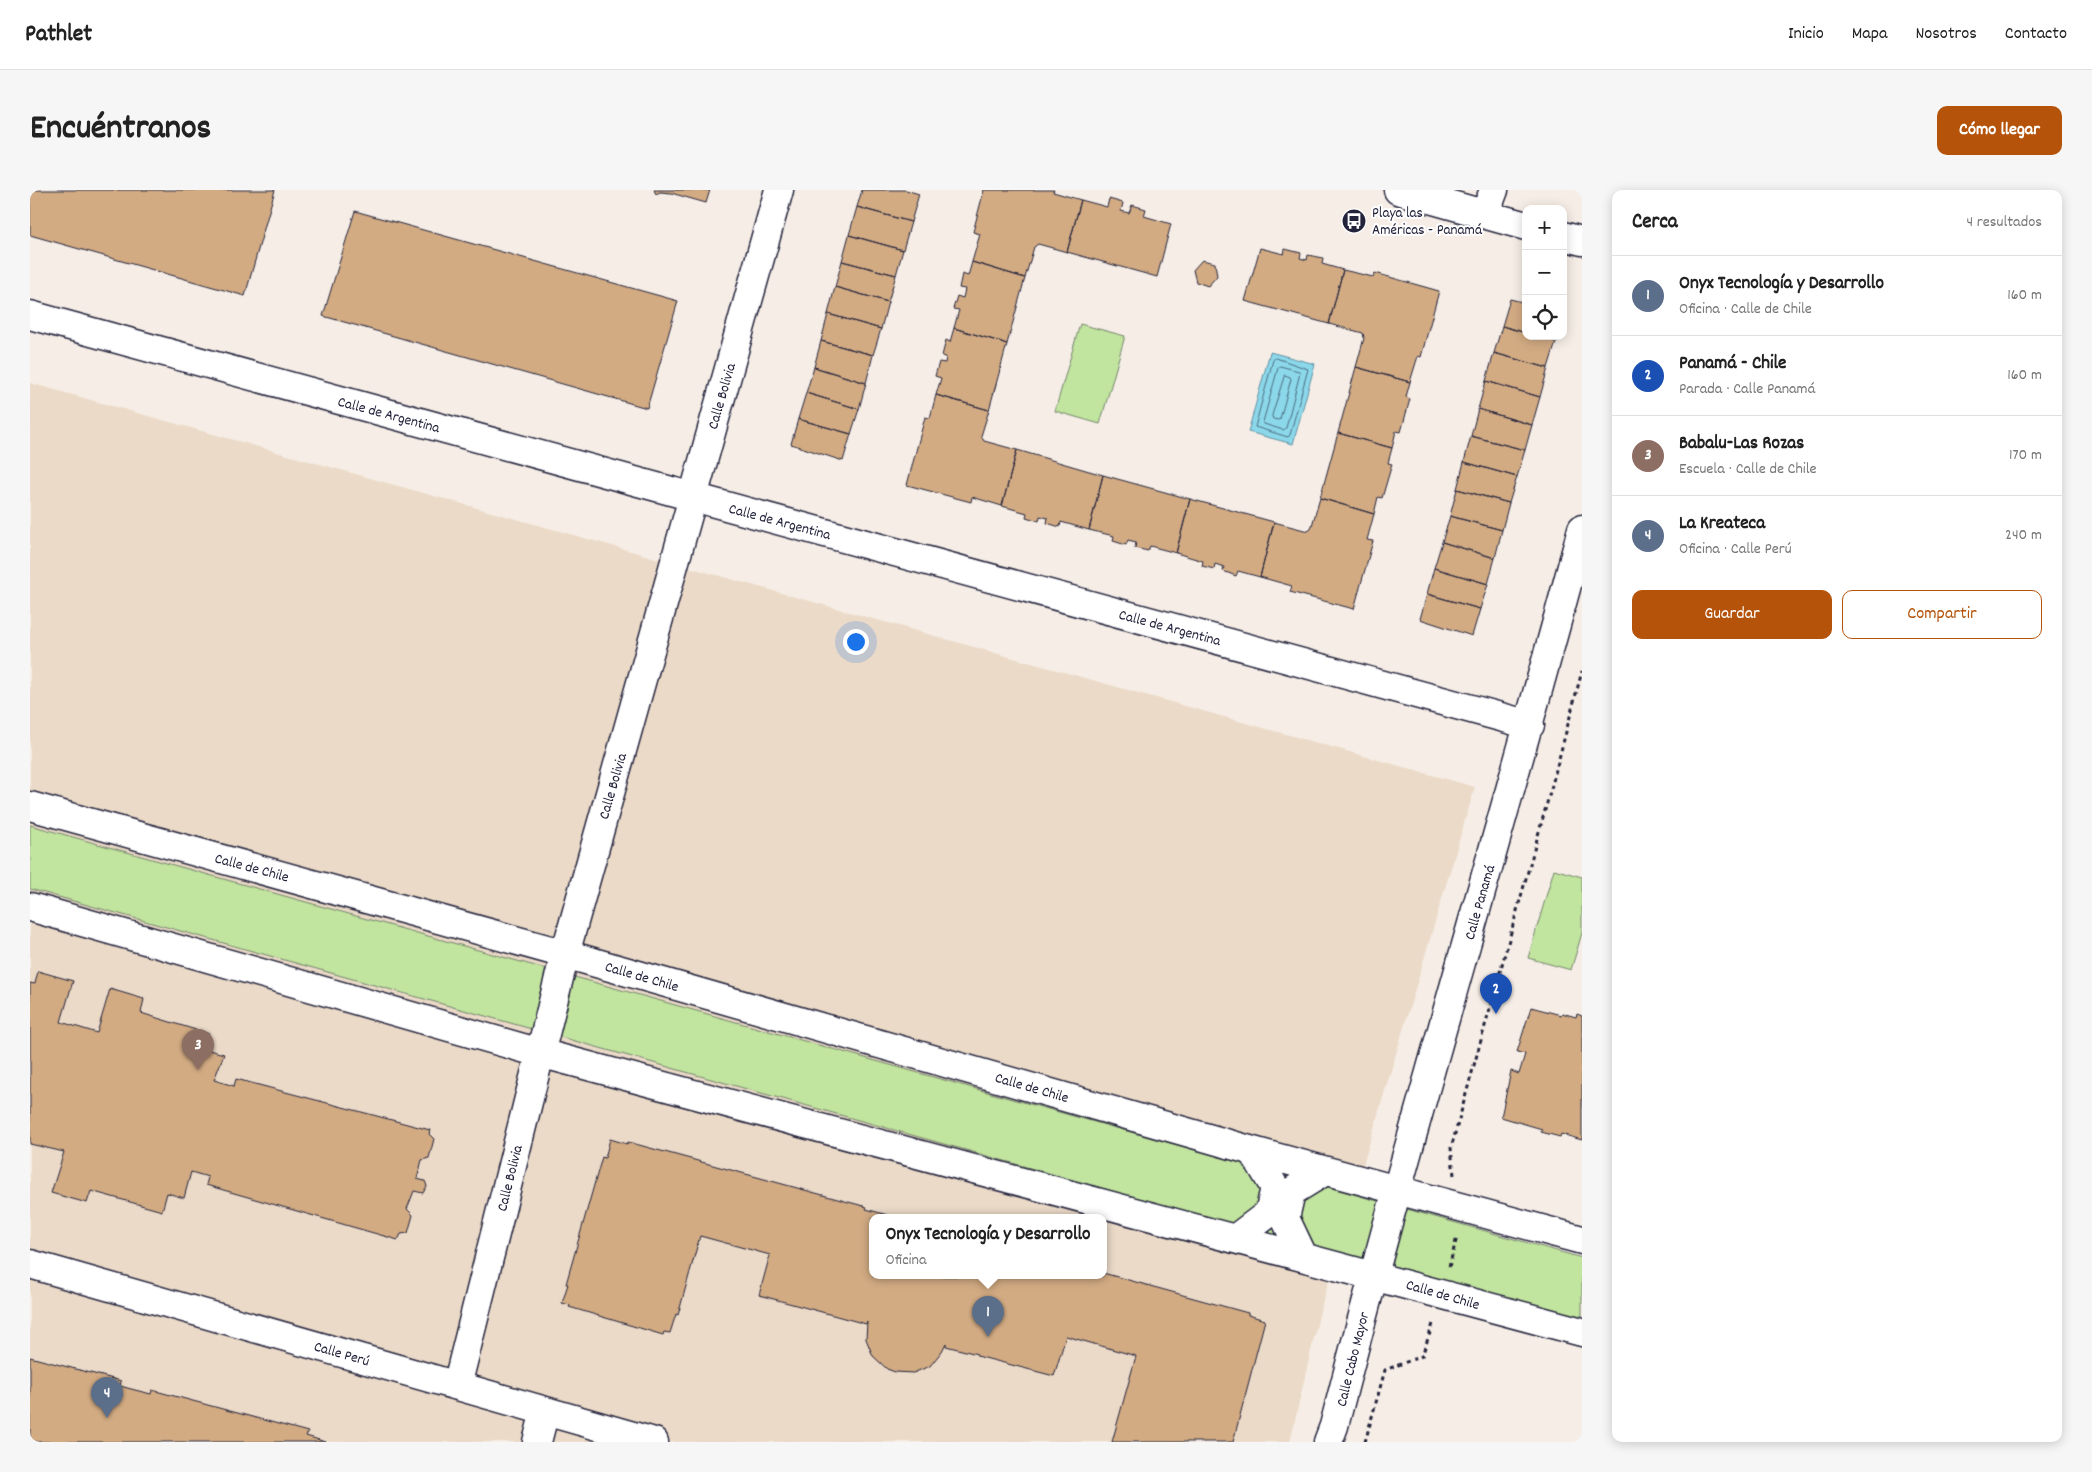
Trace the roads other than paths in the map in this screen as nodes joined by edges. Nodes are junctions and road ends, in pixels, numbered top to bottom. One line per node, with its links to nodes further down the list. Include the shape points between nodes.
1 (779, 190): 8 (street, Calle Bolivia)
2 (1398, 190): 3 (street)
3 (1489, 202): 4 (street)
4 (1522, 223)
5 (1567, 237): 6 (street)
6 (1582, 241)
7 (30, 315): 8 (street, Calle de Argentina)
8 (693, 498): 10 (street, Calle de Argentina); 13 (street, Calle Bolivia)
9 (1582, 529): 10 (street, Calle Panamá)
10 (1530, 725): 17 (street, Calle Panamá)
11 (30, 806): 13 (street, Calle de Chile)
12 (30, 907): 14 (street, Calle de Chile)
13 (565, 954): 14 (street, Calle Bolivia); 15 (street, Calle de Chile)
14 (540, 1053): 18 (street, Calle de Chile); 24 (street, Calle Bolivia)
15 (1253, 1151): 16 (street, Calle de Chile); 18 (street, via 1275,1188 1268,1213)
16 (1325, 1171): 17 (street, Calle de Chile); 20 (street, via 1292,1192 1284,1218)
17 (1396, 1190): 19 (street, Calle de Chile); 22 (street, Calle Panamá)
18 (1236, 1238): 20 (street, Calle de Chile)
19 (1582, 1240)
20 (1303, 1256): 22 (street, Calle de Chile)
21 (30, 1264): 24 (street, Calle Perú)
22 (1373, 1275): 23 (street, Calle de Chile); 29 (street, Calle Cabo Mayor)
23 (1582, 1332)
24 (457, 1386): 25 (street, Calle Perú)
25 (544, 1411): 26 (street, Calle Perú); 27 (street)
26 (584, 1432): 28 (street, Calle Perú)
27 (537, 1442)
28 (654, 1442)
29 (1328, 1442)

